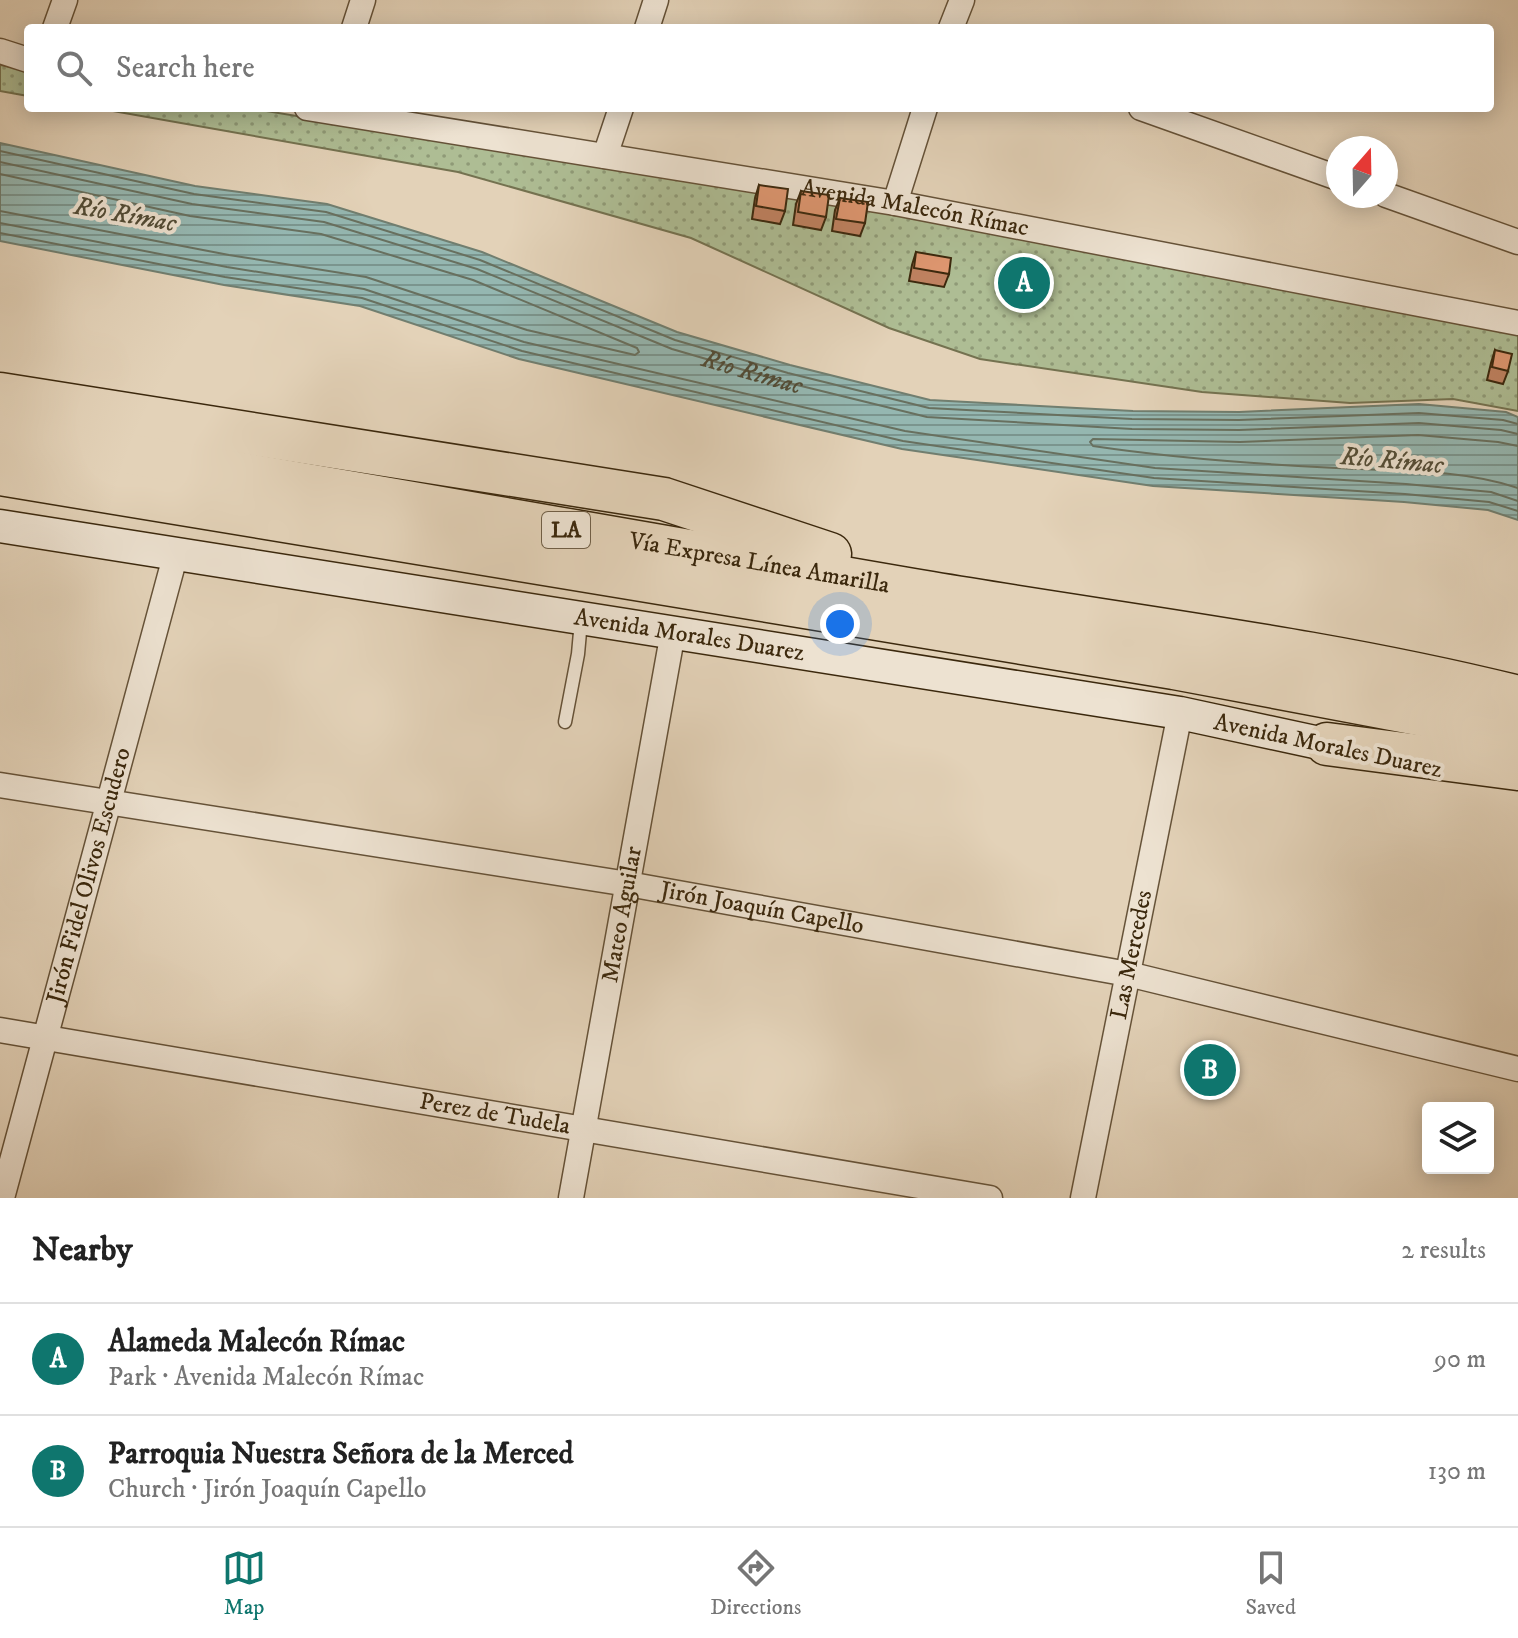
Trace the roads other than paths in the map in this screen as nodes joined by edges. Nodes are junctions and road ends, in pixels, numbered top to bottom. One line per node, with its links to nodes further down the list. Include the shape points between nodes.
1 (65, 0): 5 (street)
2 (363, 0): 6 (street)
3 (656, 0): 7 (street)
4 (962, 0): 8 (street)
5 (56, 24)
6 (355, 24)
7 (648, 24)
8 (953, 24)
9 (0, 51): 10 (street)
10 (24, 59)
11 (338, 112): 15 (street, Avenida Malecón Rímac)
12 (620, 112): 15 (street)
13 (924, 112): 18 (street)
14 (1152, 112): 16 (street)
15 (605, 156): 18 (street, Avenida Malecón Rímac)
16 (1326, 174)
17 (1398, 199): 19 (street)
18 (895, 203): 20 (street, Avenida Malecón Rímac)
19 (1518, 242)
20 (1515, 315)
21 (0, 394): 26 (highway, via 664,499)
22 (0, 435): 26 (highway, Vía Expresa Línea Amarilla / LA)
23 (0, 474): 32 (highway, Vía Expresa Línea Amarilla / LA, via 1174,668)
24 (0, 526): 25 (main road, Avenida Morales Duarez)
25 (176, 553): 27 (main road, Avenida Morales Duarez); 37 (street, Jirón Fidel Olivos Escudero)
26 (961, 598): 29 (highway, Vía Expresa Línea Amarilla / LA, via 1179,630)
27 (582, 617): 28 (main road, Avenida Morales Duarez); 31 (lane)
28 (673, 632): 30 (main road, Avenida Morales Duarez); 38 (street, Mateo Aguilar)
29 (1518, 697)
30 (1180, 713): 33 (main road, Avenida Morales Duarez); 39 (street, Las Mercedes)
31 (565, 722)
32 (1518, 736)
33 (1327, 744): 34 (highway); 36 (main road, Avenida Morales Duarez)
34 (1518, 769)
35 (0, 785): 37 (street, Jirón Joaquín Capello)
36 (1518, 788)
37 (109, 802): 38 (street, Jirón Joaquín Capello); 41 (street, Jirón Fidel Olivos Escudero)
38 (628, 884): 39 (street, Jirón Joaquín Capello); 43 (street, Mateo Aguilar)
39 (1128, 974): 42 (street, Jirón Joaquín Capello); 47 (street, Las Mercedes)
40 (0, 1030): 41 (street, Perez de Tudela)
41 (45, 1038): 43 (street, Perez de Tudela); 44 (street, Jirón Fidel Olivos Escudero)
42 (1518, 1069)
43 (584, 1128): 45 (street, Mateo Aguilar); 46 (street, Perez de Tudela)
44 (2, 1198)
45 (571, 1198)
46 (990, 1198)
47 (1083, 1198)

